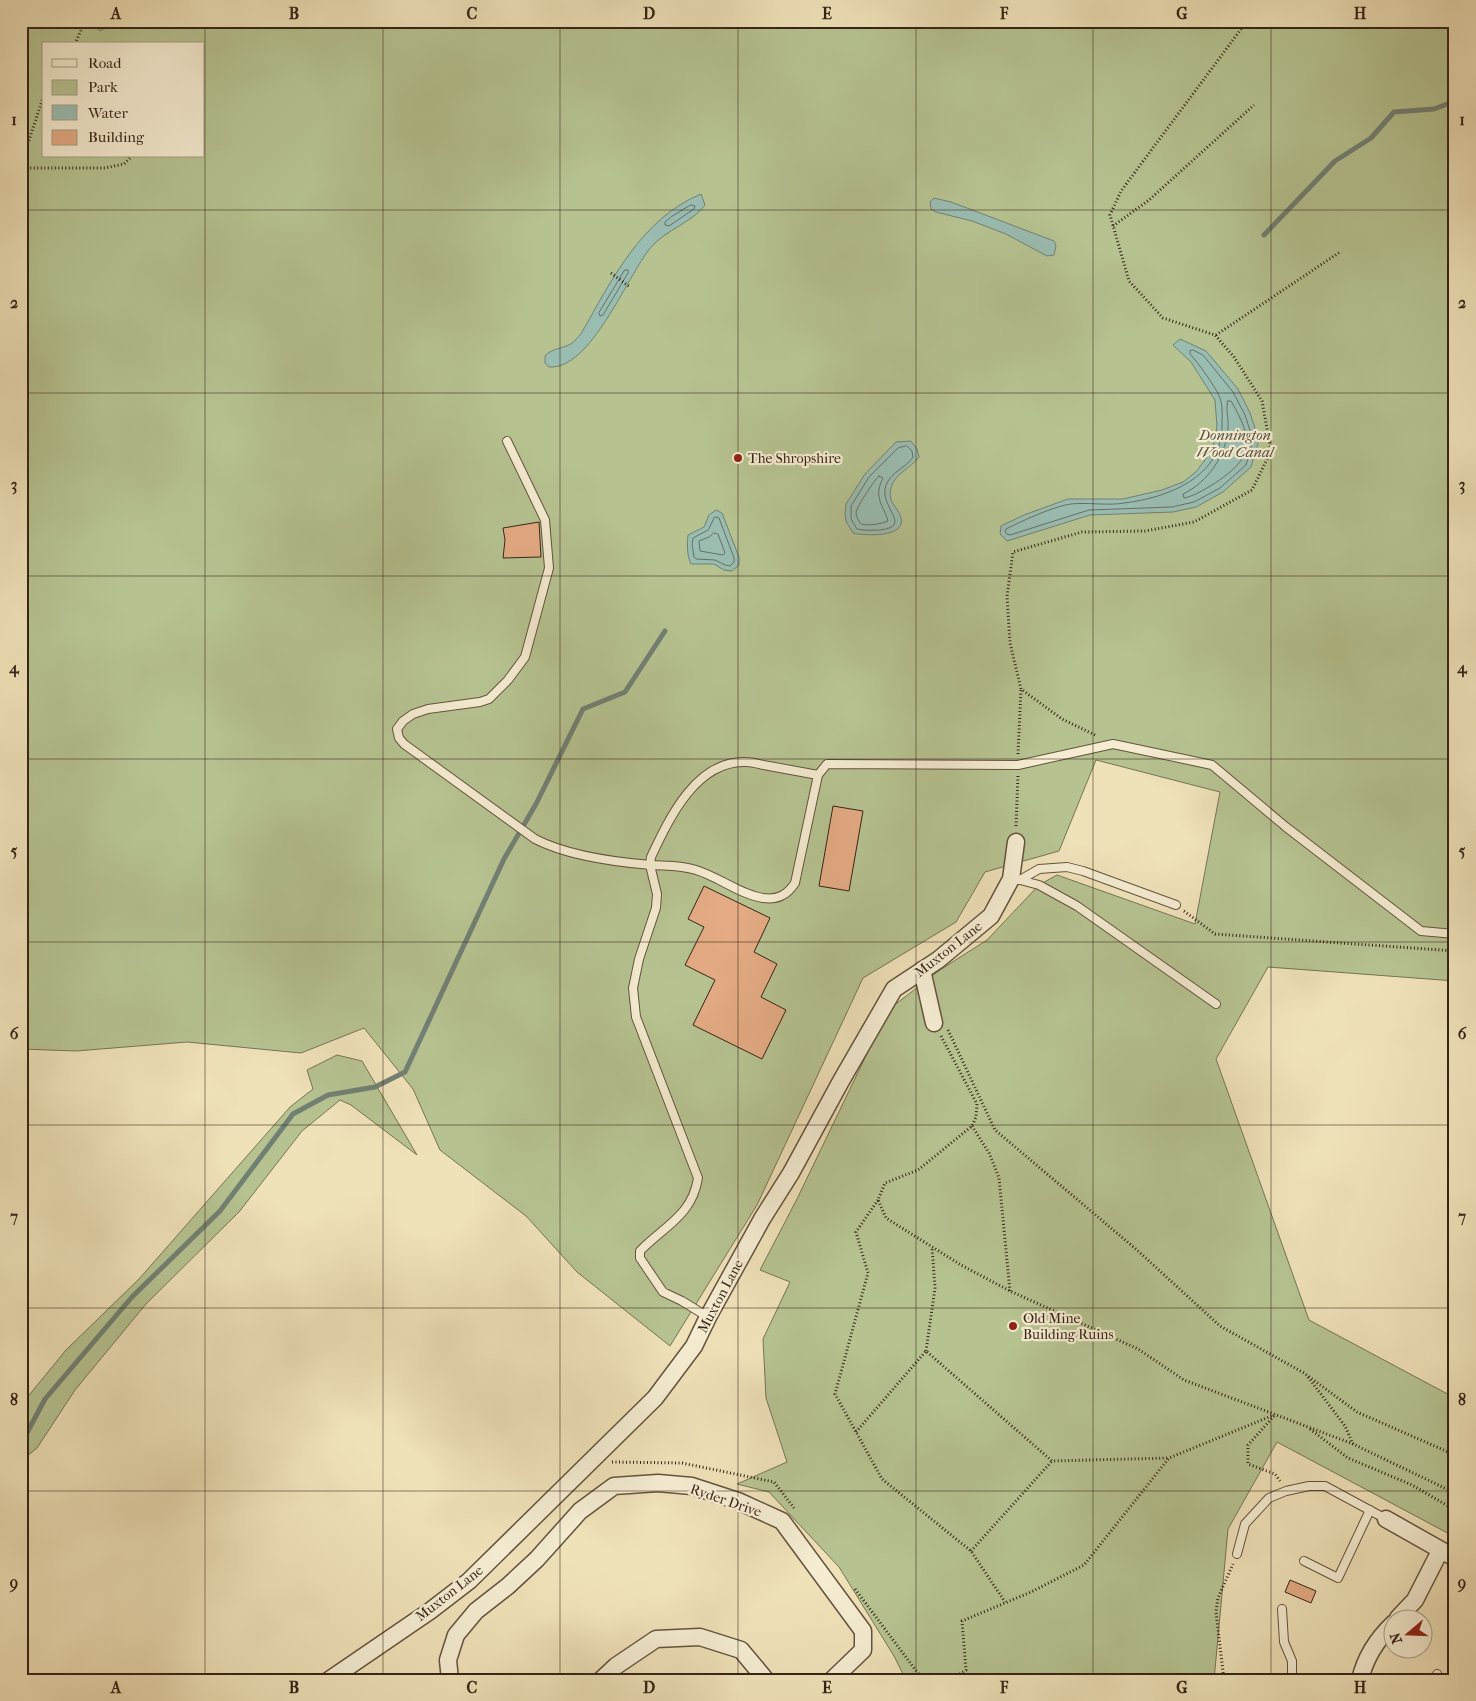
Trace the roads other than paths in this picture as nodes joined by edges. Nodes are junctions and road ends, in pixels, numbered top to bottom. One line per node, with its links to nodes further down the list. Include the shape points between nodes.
1 (507, 441): 4 (lane, via 545,520 549,568 525,657 489,699 413,714 397,729 400,738 536,839 552,847 597,857)
2 (818, 775): 4 (lane, via 746,762 716,769 698,780 676,808); 4 (lane, via 795,883 788,893 779,898 746,893 695,870); 7 (lane, via 827,764 1018,765 1113,744 1212,765 1421,931)
3 (1016, 842): 5 (street, Muxton Lane)
4 (650, 864): 11 (lane, via 657,894 656,908 633,988 636,1017 698,1178 696,1192 686,1209 640,1251 640,1258 662,1292)
5 (1015, 879): 6 (lane, via 1039,869 1067,867); 8 (street, Muxton Lane, via 991,916); 9 (lane, via 1038,885 1077,906)
6 (1176, 904)
7 (1455, 934)
8 (922, 970): 10 (street); 11 (street, Muxton Lane, via 894,989)
9 (1216, 1004)
10 (939, 1023)
11 (708, 1317): 21 (street, Muxton Lane, via 694,1346 655,1398 469,1581)
12 (1370, 1510): 13 (lane); 14 (lane, via 1325,1486 1286,1492 1269,1498 1245,1524); 16 (lane, via 1338,1578)
13 (1386, 1519): 15 (street)
14 (1237, 1554)
15 (1448, 1554): 17 (street)
16 (1304, 1561)
17 (1407, 1608)
18 (1282, 1610): 20 (lane, via 1284,1642 1292,1661)
19 (1384, 1632): 26 (street, via 1374,1646)
20 (1292, 1678)
21 (329, 1680)
22 (450, 1680): 25 (street, Ryder Drive, via 448,1660 456,1636 476,1611 537,1559 580,1512 614,1486 658,1483 692,1486 782,1520 863,1631 863,1650)
23 (601, 1680): 24 (street, via 656,1639 700,1637 741,1650)
24 (766, 1680)
25 (832, 1680)
26 (1360, 1680)

